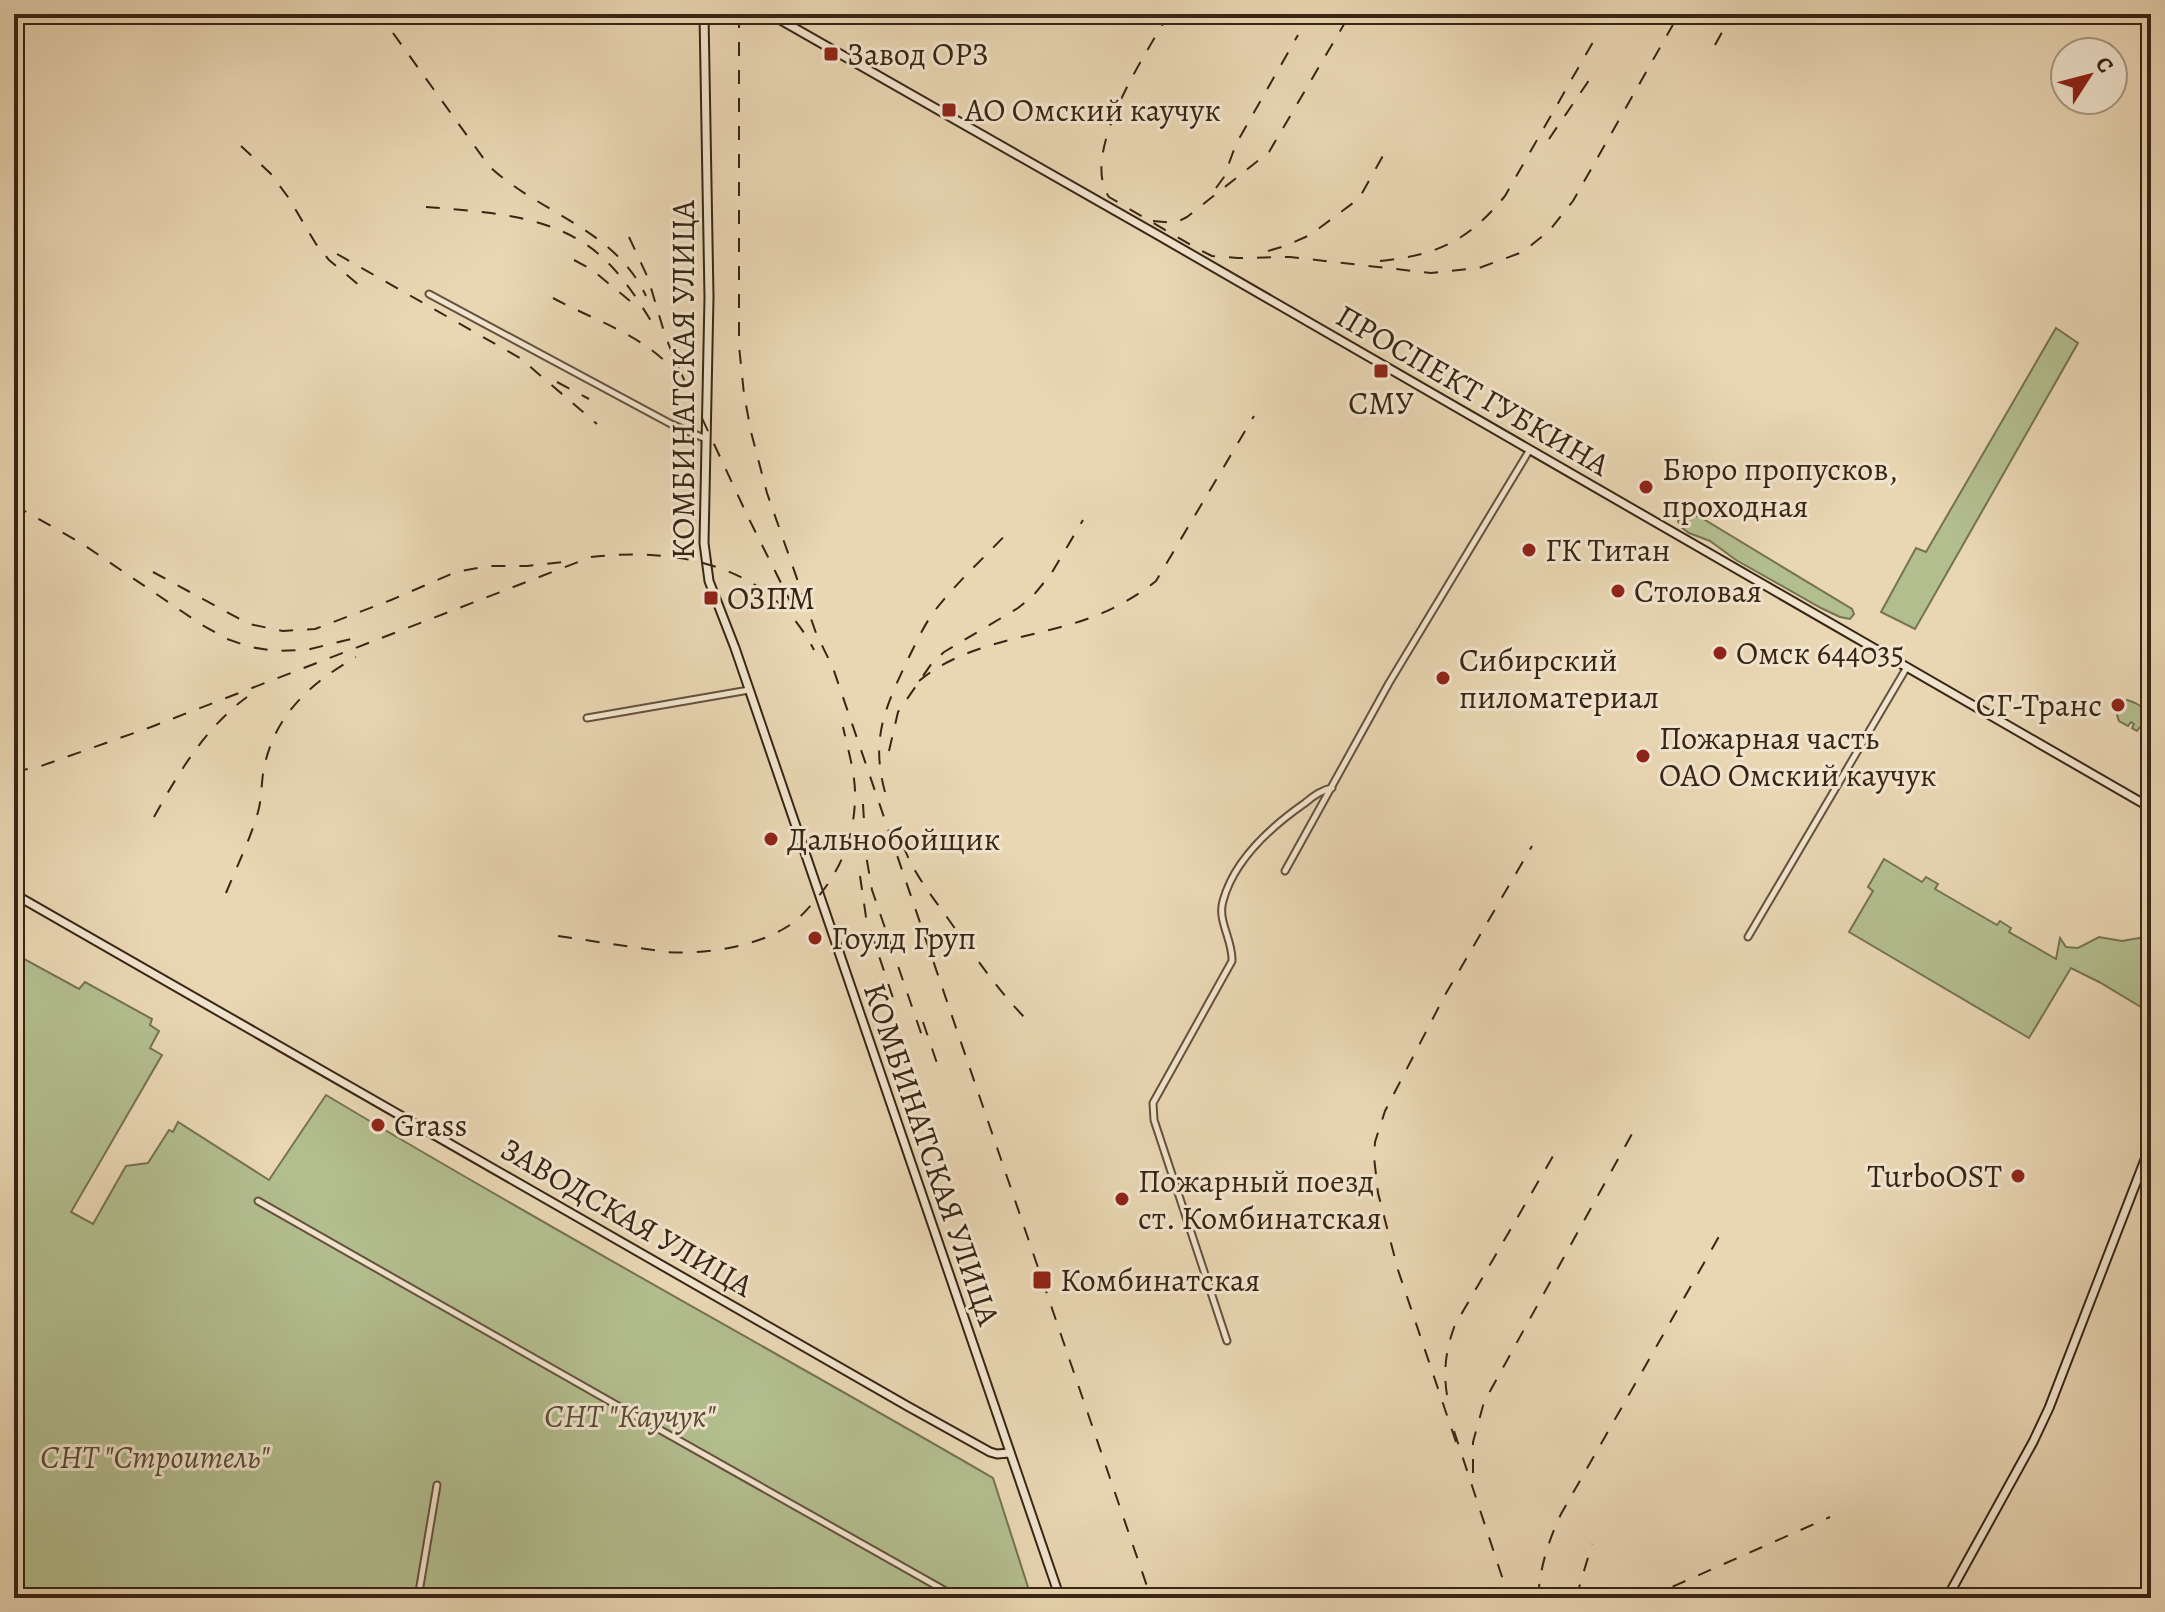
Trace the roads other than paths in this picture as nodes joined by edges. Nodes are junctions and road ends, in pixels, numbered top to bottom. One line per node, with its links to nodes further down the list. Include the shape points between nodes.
1 (704, 14): 4 (main road, КОМБИНАТСКАЯ УЛИЦА)
2 (770, 14): 5 (main road, ПРОСПЕКТ ГУБКИНА)
3 (429, 294): 4 (street)
4 (707, 439): 7 (main road, КОМБИНАТСКАЯ УЛИЦА, via 706,571)
5 (1529, 451): 6 (main road, ПРОСПЕКТ ГУБКИНА); 9 (street)
6 (1907, 667): 10 (main road, ПРОСПЕКТ ГУБКИНА); 13 (street)
7 (749, 690): 8 (street); 17 (main road, КОМБИНАТСКАЯ УЛИЦА)
8 (587, 718)
9 (1332, 788): 11 (street); 16 (street, via 1265,834 1239,869 1221,916 1232,961 1153,1103 1154,1120)
10 (2151, 808)
11 (1285, 871)
12 (14, 894): 17 (main road, ЗАВОДСКАЯ УЛИЦА, via 909,1407 990,1452)
13 (1748, 937)
14 (2151, 1144): 22 (main road, via 2049,1408)
15 (258, 1201): 20 (street)
16 (1227, 1341)
17 (1010, 1453): 21 (main road, КОМБИНАТСКАЯ УЛИЦА)
18 (437, 1485): 19 (street)
19 (418, 1598)
20 (958, 1598)
21 (1060, 1598)
22 (1947, 1598)

